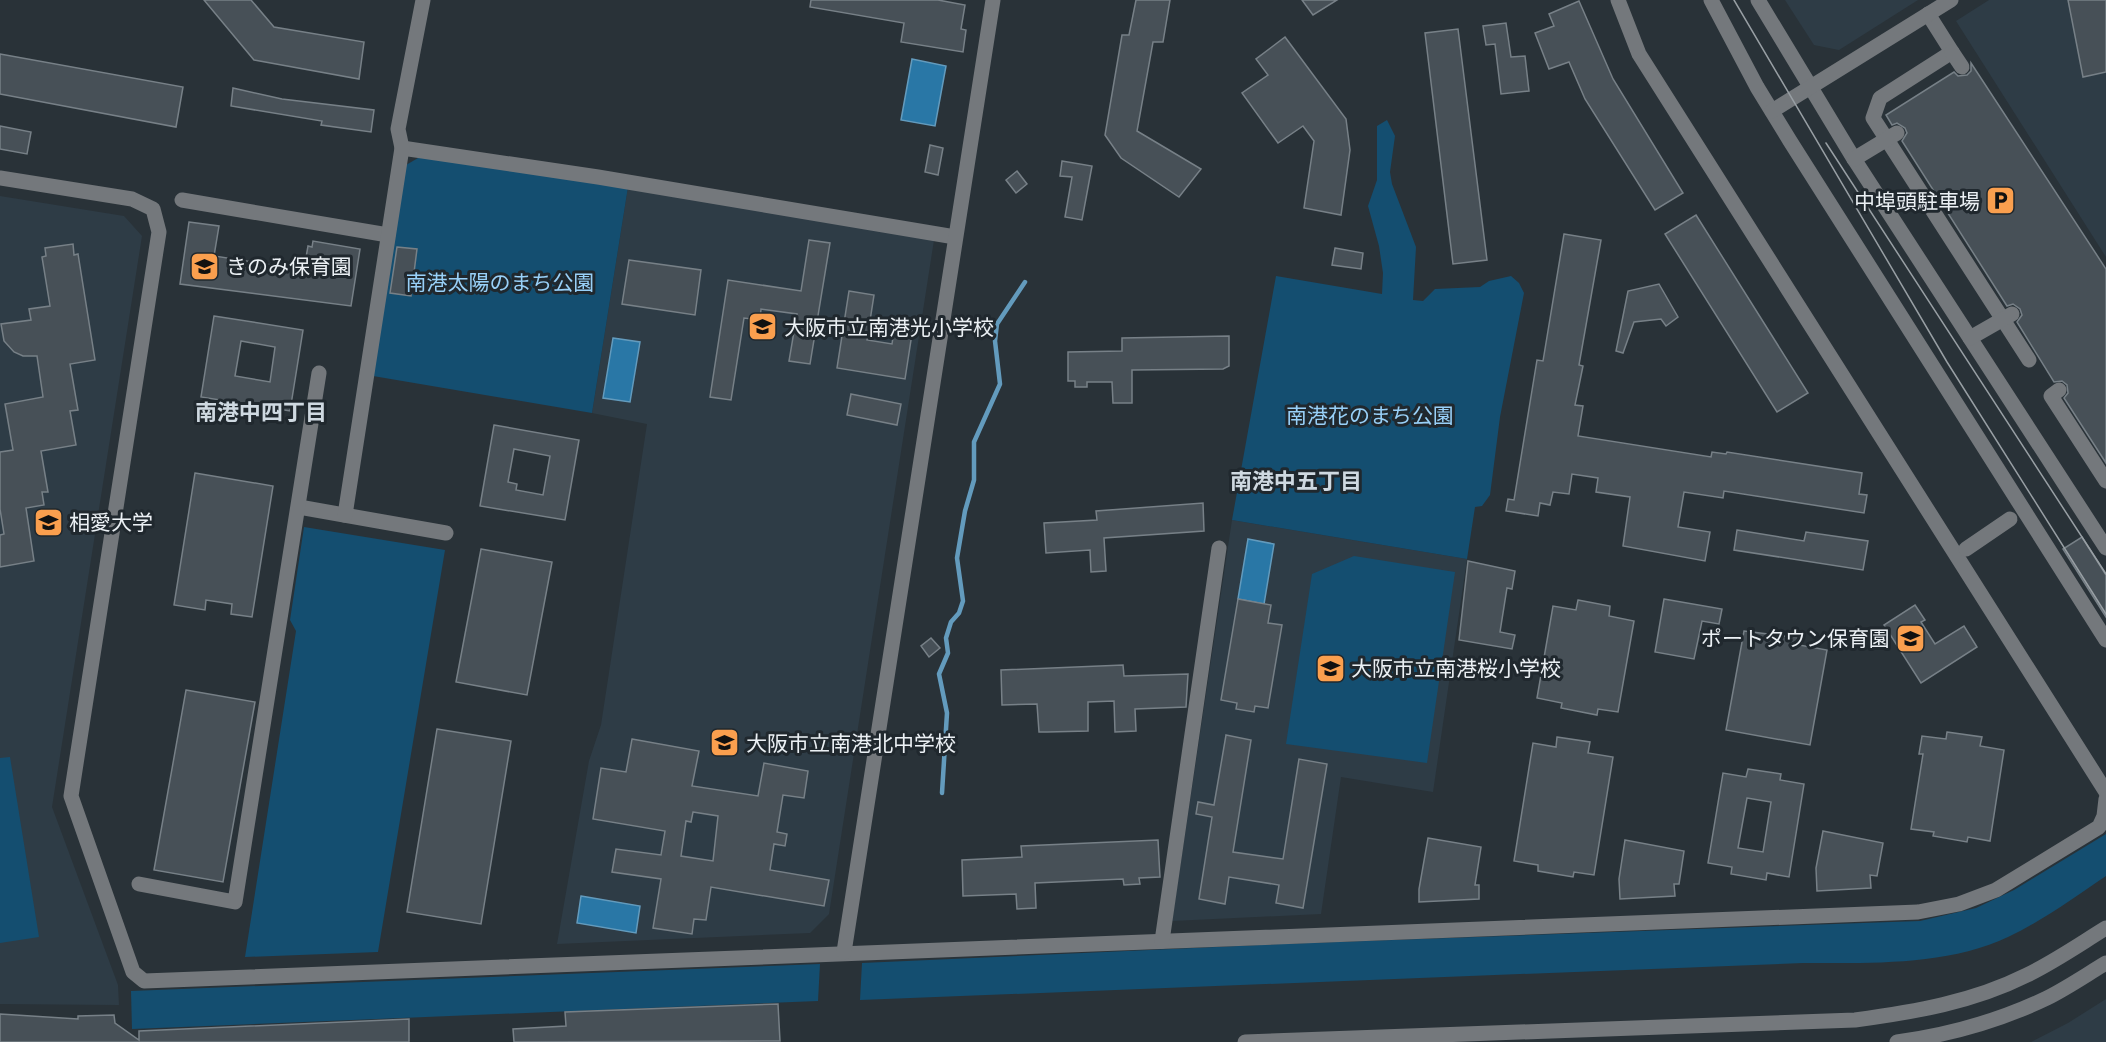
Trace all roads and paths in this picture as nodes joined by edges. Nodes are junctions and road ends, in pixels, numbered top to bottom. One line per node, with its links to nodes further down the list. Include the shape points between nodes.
1 (423, 0): 13 (street, via 398,129)
2 (993, 0): 18 (street)
3 (1618, 0): 33 (street, via 1639,54)
4 (1711, 0): 11 (street)
5 (1758, 0): 10 (street)
6 (1951, 0): 7 (street)
7 (1928, 14): 8 (street); 10 (street)
8 (1952, 52): 9 (street); 12 (street, via 1880,98 1873,117)
9 (1962, 67)
10 (1811, 87): 11 (street); 14 (street)
11 (1772, 111): 32 (street)
12 (1892, 136): 14 (street); 19 (street)
13 (402, 148): 17 (street); 18 (street)
14 (1854, 159): 20 (street)
15 (0, 178): 38 (street, via 132,199 153,209 159,232 70,796 133,972 144,981)
16 (182, 200): 17 (street)
17 (388, 235): 26 (street)
18 (956, 237): 38 (street)
19 (2007, 317): 20 (street); 21 (street)
20 (1970, 338): 30 (street)
21 (2029, 360)
22 (319, 373): 25 (street)
23 (2059, 390): 24 (street, via 2051,396)
24 (2106, 481)
25 (299, 507): 26 (street); 35 (street, via 235,902)
26 (345, 516): 28 (street)
27 (2010, 519): 31 (street)
28 (446, 533)
29 (1219, 548): 37 (street)
30 (2106, 548)
31 (1966, 549)
32 (2106, 640)
33 (2106, 792)
34 (2106, 799): 37 (street, via 2099,827 1996,890 1959,904 1918,912)
35 (139, 884)
36 (2106, 928): 40 (street, via 2027,975 1972,998 1914,1012 1855,1020)
37 (1162, 941): 38 (street)
38 (844, 952)
39 (2106, 963): 41 (street, via 2047,998 1985,1023)
40 (1245, 1042)
41 (1897, 1042)

